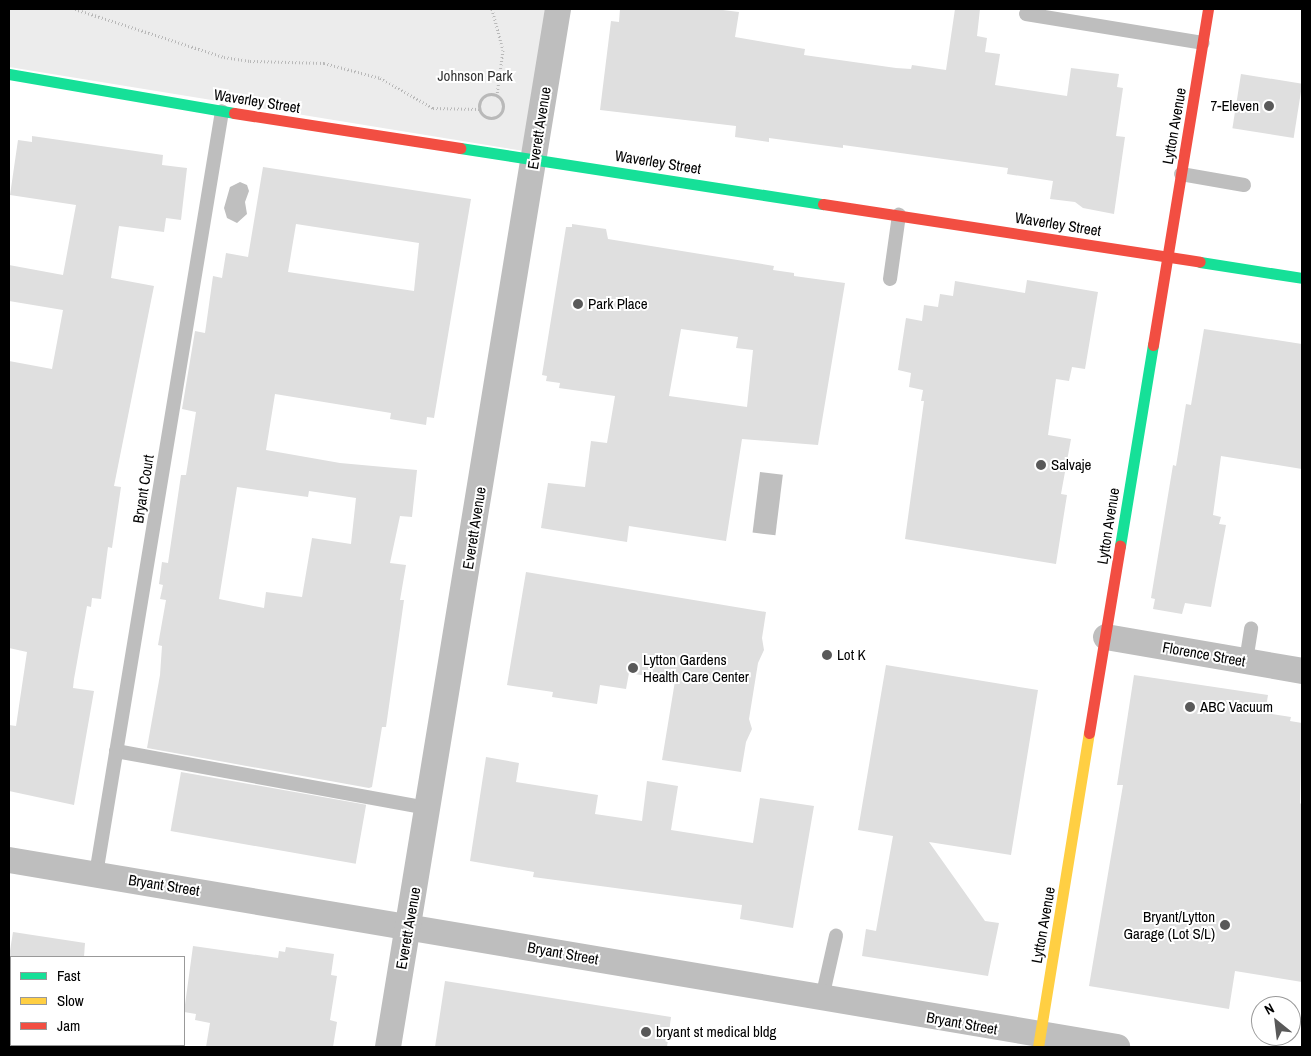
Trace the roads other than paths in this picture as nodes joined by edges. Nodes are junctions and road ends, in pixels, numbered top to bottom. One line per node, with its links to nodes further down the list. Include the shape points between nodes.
1 (558, 9): 7 (street, Everett Avenue)
2 (1208, 9): 4 (street, Lytton Avenue)
3 (1026, 14): 4 (lane)
4 (1203, 43): 8 (street, Lytton Avenue)
5 (9, 74): 6 (street, Waverley Street)
6 (222, 111): 7 (street, Waverley Street); 18 (lane, Bryant Court)
7 (535, 158): 10 (street, Waverley Street); 19 (street, Everett Avenue)
8 (1181, 174): 9 (lane); 11 (street, Lytton Avenue)
9 (1244, 185)
10 (899, 215): 11 (street, Waverley Street); 13 (lane)
11 (1169, 256): 12 (street, Waverley Street); 15 (street, Lytton Avenue)
12 (1302, 278)
13 (890, 279)
14 (1251, 628): 16 (lane)
15 (1106, 637): 16 (street, Florence Street); 25 (street, Lytton Avenue)
16 (1246, 662): 17 (street, Florence Street)
17 (1302, 671)
18 (116, 751): 19 (lane); 21 (lane, Bryant Court)
19 (428, 808): 22 (street, Everett Avenue)
20 (9, 860): 21 (street, Bryant Street)
21 (96, 874): 22 (street, Bryant Street)
22 (409, 926): 24 (street, Bryant Street); 26 (street, Everett Avenue)
23 (836, 936): 24 (lane)
24 (822, 998): 25 (street, Bryant Street)
25 (1038, 1042): 27 (street, Bryant Street)
26 (388, 1047)
27 (1117, 1047)

